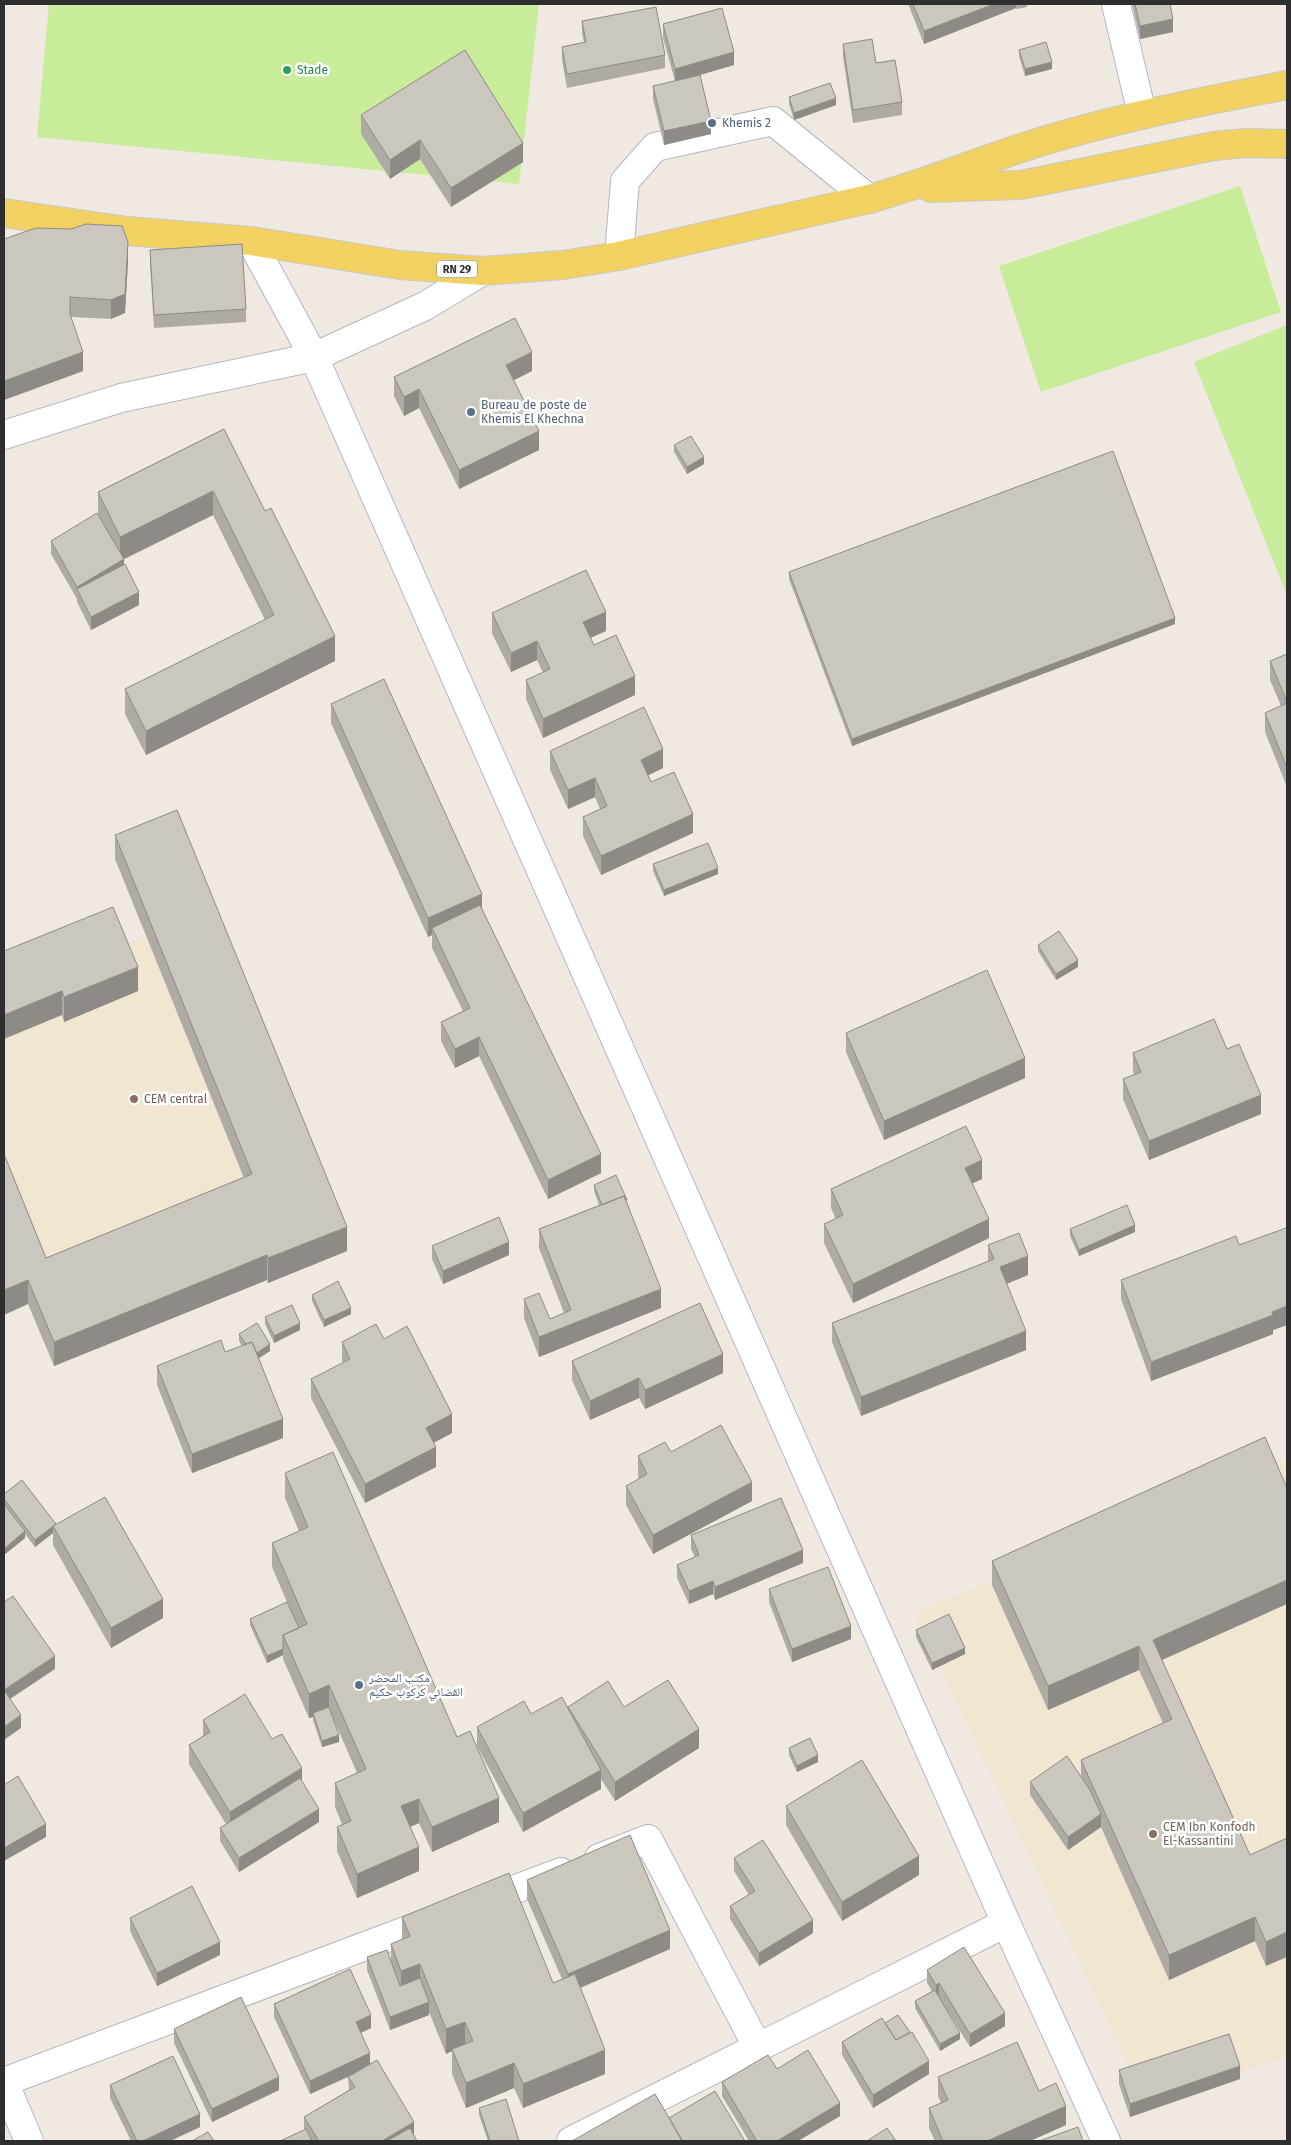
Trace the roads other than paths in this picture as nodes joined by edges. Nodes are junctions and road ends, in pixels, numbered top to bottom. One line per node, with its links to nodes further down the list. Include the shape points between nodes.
1 (1116, 4): 3 (street)
2 (1287, 85): 3 (main road)
3 (1142, 114): 5 (main road, via 1059,136)
4 (1287, 144): 5 (main road, via 1214,146 1020,186)
5 (905, 189): 6 (main road, RN 29)
6 (869, 199): 9 (main road, RN 29); 9 (street, via 773,121 655,147 625,181)
7 (4, 213): 8 (main road, RN 29, via 127,230)
8 (250, 241): 10 (main road, RN 29, via 400,265); 11 (street)
9 (618, 256): 10 (main road, RN 29, via 563,265)
10 (483, 271): 11 (street, via 425,306)
11 (314, 357): 12 (street, via 121,398); 13 (street)
12 (4, 434)
13 (1006, 1923): 14 (street); 18 (street)
14 (758, 2048): 15 (street, via 648,1839); 17 (street)
15 (4, 2082): 16 (street)
16 (29, 2141)
17 (571, 2141)
18 (1106, 2141)

